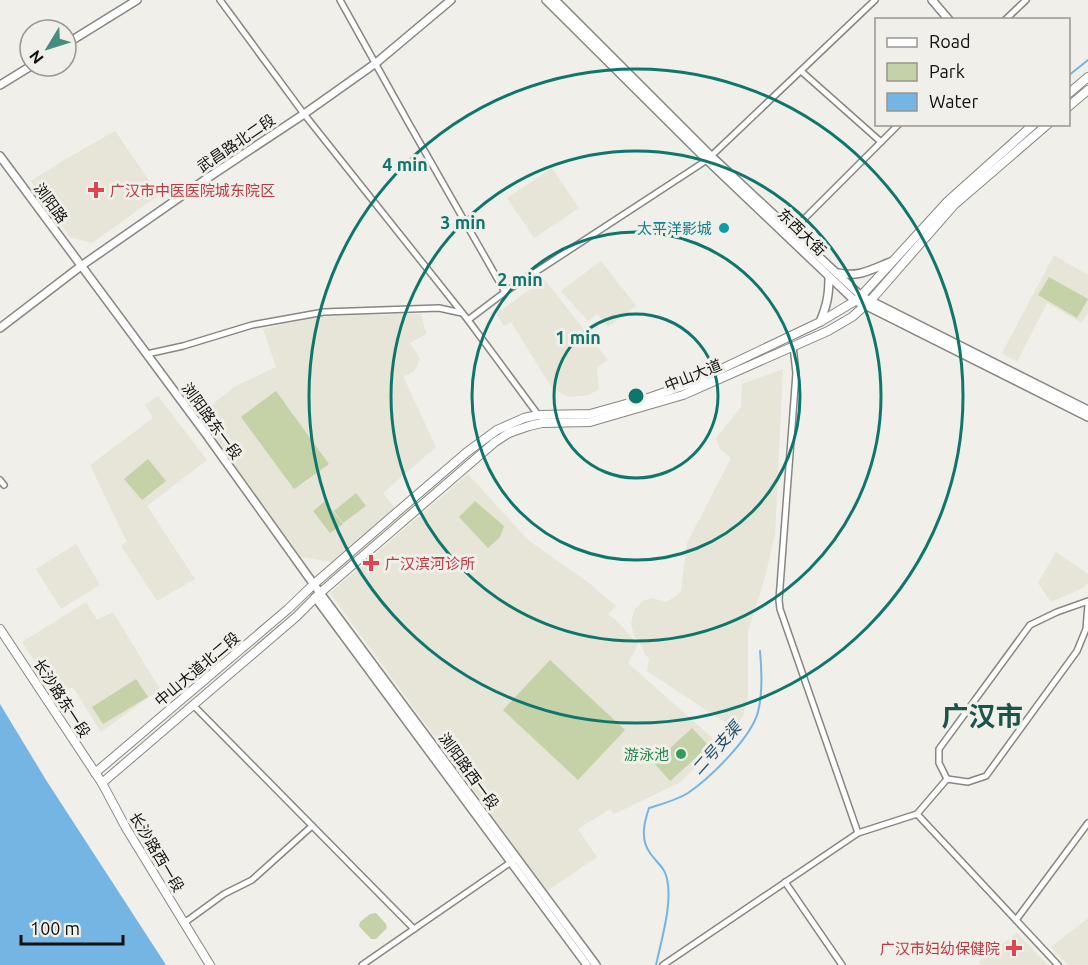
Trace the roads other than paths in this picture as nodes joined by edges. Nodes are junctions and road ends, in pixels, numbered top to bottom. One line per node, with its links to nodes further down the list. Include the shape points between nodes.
1 (137, 0): 12 (street)
2 (220, 0): 21 (street)
3 (340, 0): 13 (street)
4 (451, 0): 13 (street, 武昌路北二段)
5 (546, 0): 27 (street, 东西大街)
6 (555, 0): 27 (street, 东西大街)
7 (875, 0): 14 (street)
8 (932, 0): 10 (street)
9 (1026, 0): 11 (street)
10 (946, 18)
11 (1007, 18)
12 (78, 37)
13 (376, 63): 21 (street, 武昌路北二段); 32 (street)
14 (801, 70): 25 (street); 27 (street)
15 (18, 74): 17 (street)
16 (1088, 77): 19 (main road)
17 (0, 85)
18 (1088, 90): 20 (main road)
19 (1070, 92)
20 (1070, 105)
21 (304, 114): 30 (street, 武昌路北二段); 35 (street)
22 (897, 126): 25 (street)
23 (1033, 126): 29 (main road, 中山大道, via 948,201)
24 (1044, 126): 34 (main road, 中山大道, via 954,205)
25 (881, 142): 28 (street)
26 (0, 156): 30 (street, 浏阳路)
27 (709, 158): 28 (street, 东西大街); 31 (street, 东西大街); 32 (street)
28 (792, 231): 31 (street, 东西大街)
29 (893, 261): 31 (street, via 859,274); 33 (main road, 中山大道)
30 (81, 266): 38 (street, 武昌路北二段); 40 (street, 浏阳路东一段)
31 (832, 274): 33 (street, 东西大街); 37 (street, via 828,303)
32 (505, 292): 36 (street)
33 (858, 299): 34 (street, 东西大街); 37 (main road, 中山大道)
34 (868, 302): 39 (main road, 中山大道, via 852,317); 41 (street, 东西大街); 42 (street, 东西大街)
35 (462, 313): 36 (street); 40 (street, via 439,308 324,312 252,325)
36 (468, 320): 43 (street)
37 (820, 322): 43 (main road, 中山大道, via 694,382 651,397 590,414)
38 (0, 328)
39 (793, 346): 43 (main road, 中山大道, via 683,395 590,422); 56 (street, via 796,374 780,609)
40 (147, 354): 44 (street, 浏阳路东一段)
41 (1088, 410)
42 (1088, 417)
43 (540, 419): 44 (main road, 中山大道, via 524,418 497,430); 45 (main road, 中山大道, via 495,442)
44 (314, 584): 45 (street, 浏阳路东一段); 50 (main road, 中山大道北二段)
45 (317, 595): 49 (main road, 中山大道北二段); 57 (street, 浏阳路西一段)
46 (1088, 603): 48 (street); 51 (street, via 1057,612 1030,626 939,749 939,763)
47 (0, 629): 50 (main road, 长沙路东一段)
48 (1087, 630): 51 (street, via 1077,651 986,776 968,782)
49 (193, 705): 52 (main road, 中山大道北二段); 55 (street)
50 (95, 772): 52 (main road, 长沙路东一段)
51 (947, 779): 53 (street)
52 (102, 783): 60 (main road, 长沙路西一段)
53 (917, 814): 56 (street); 59 (street)
54 (1088, 823): 59 (street)
55 (312, 826): 60 (street, via 252,880 224,894); 61 (street)
56 (858, 832): 58 (street)
57 (513, 860): 61 (street); 64 (street); 65 (street, 浏阳路西一段)
58 (785, 882): 66 (street); 67 (street)
59 (1016, 920): 68 (street)
60 (184, 923): 62 (main road, 长沙路西一段)
61 (414, 929): 63 (street)
62 (210, 965)
63 (362, 965)
64 (587, 965)
65 (596, 965)
66 (663, 965)
67 (842, 965)
68 (1058, 965)

